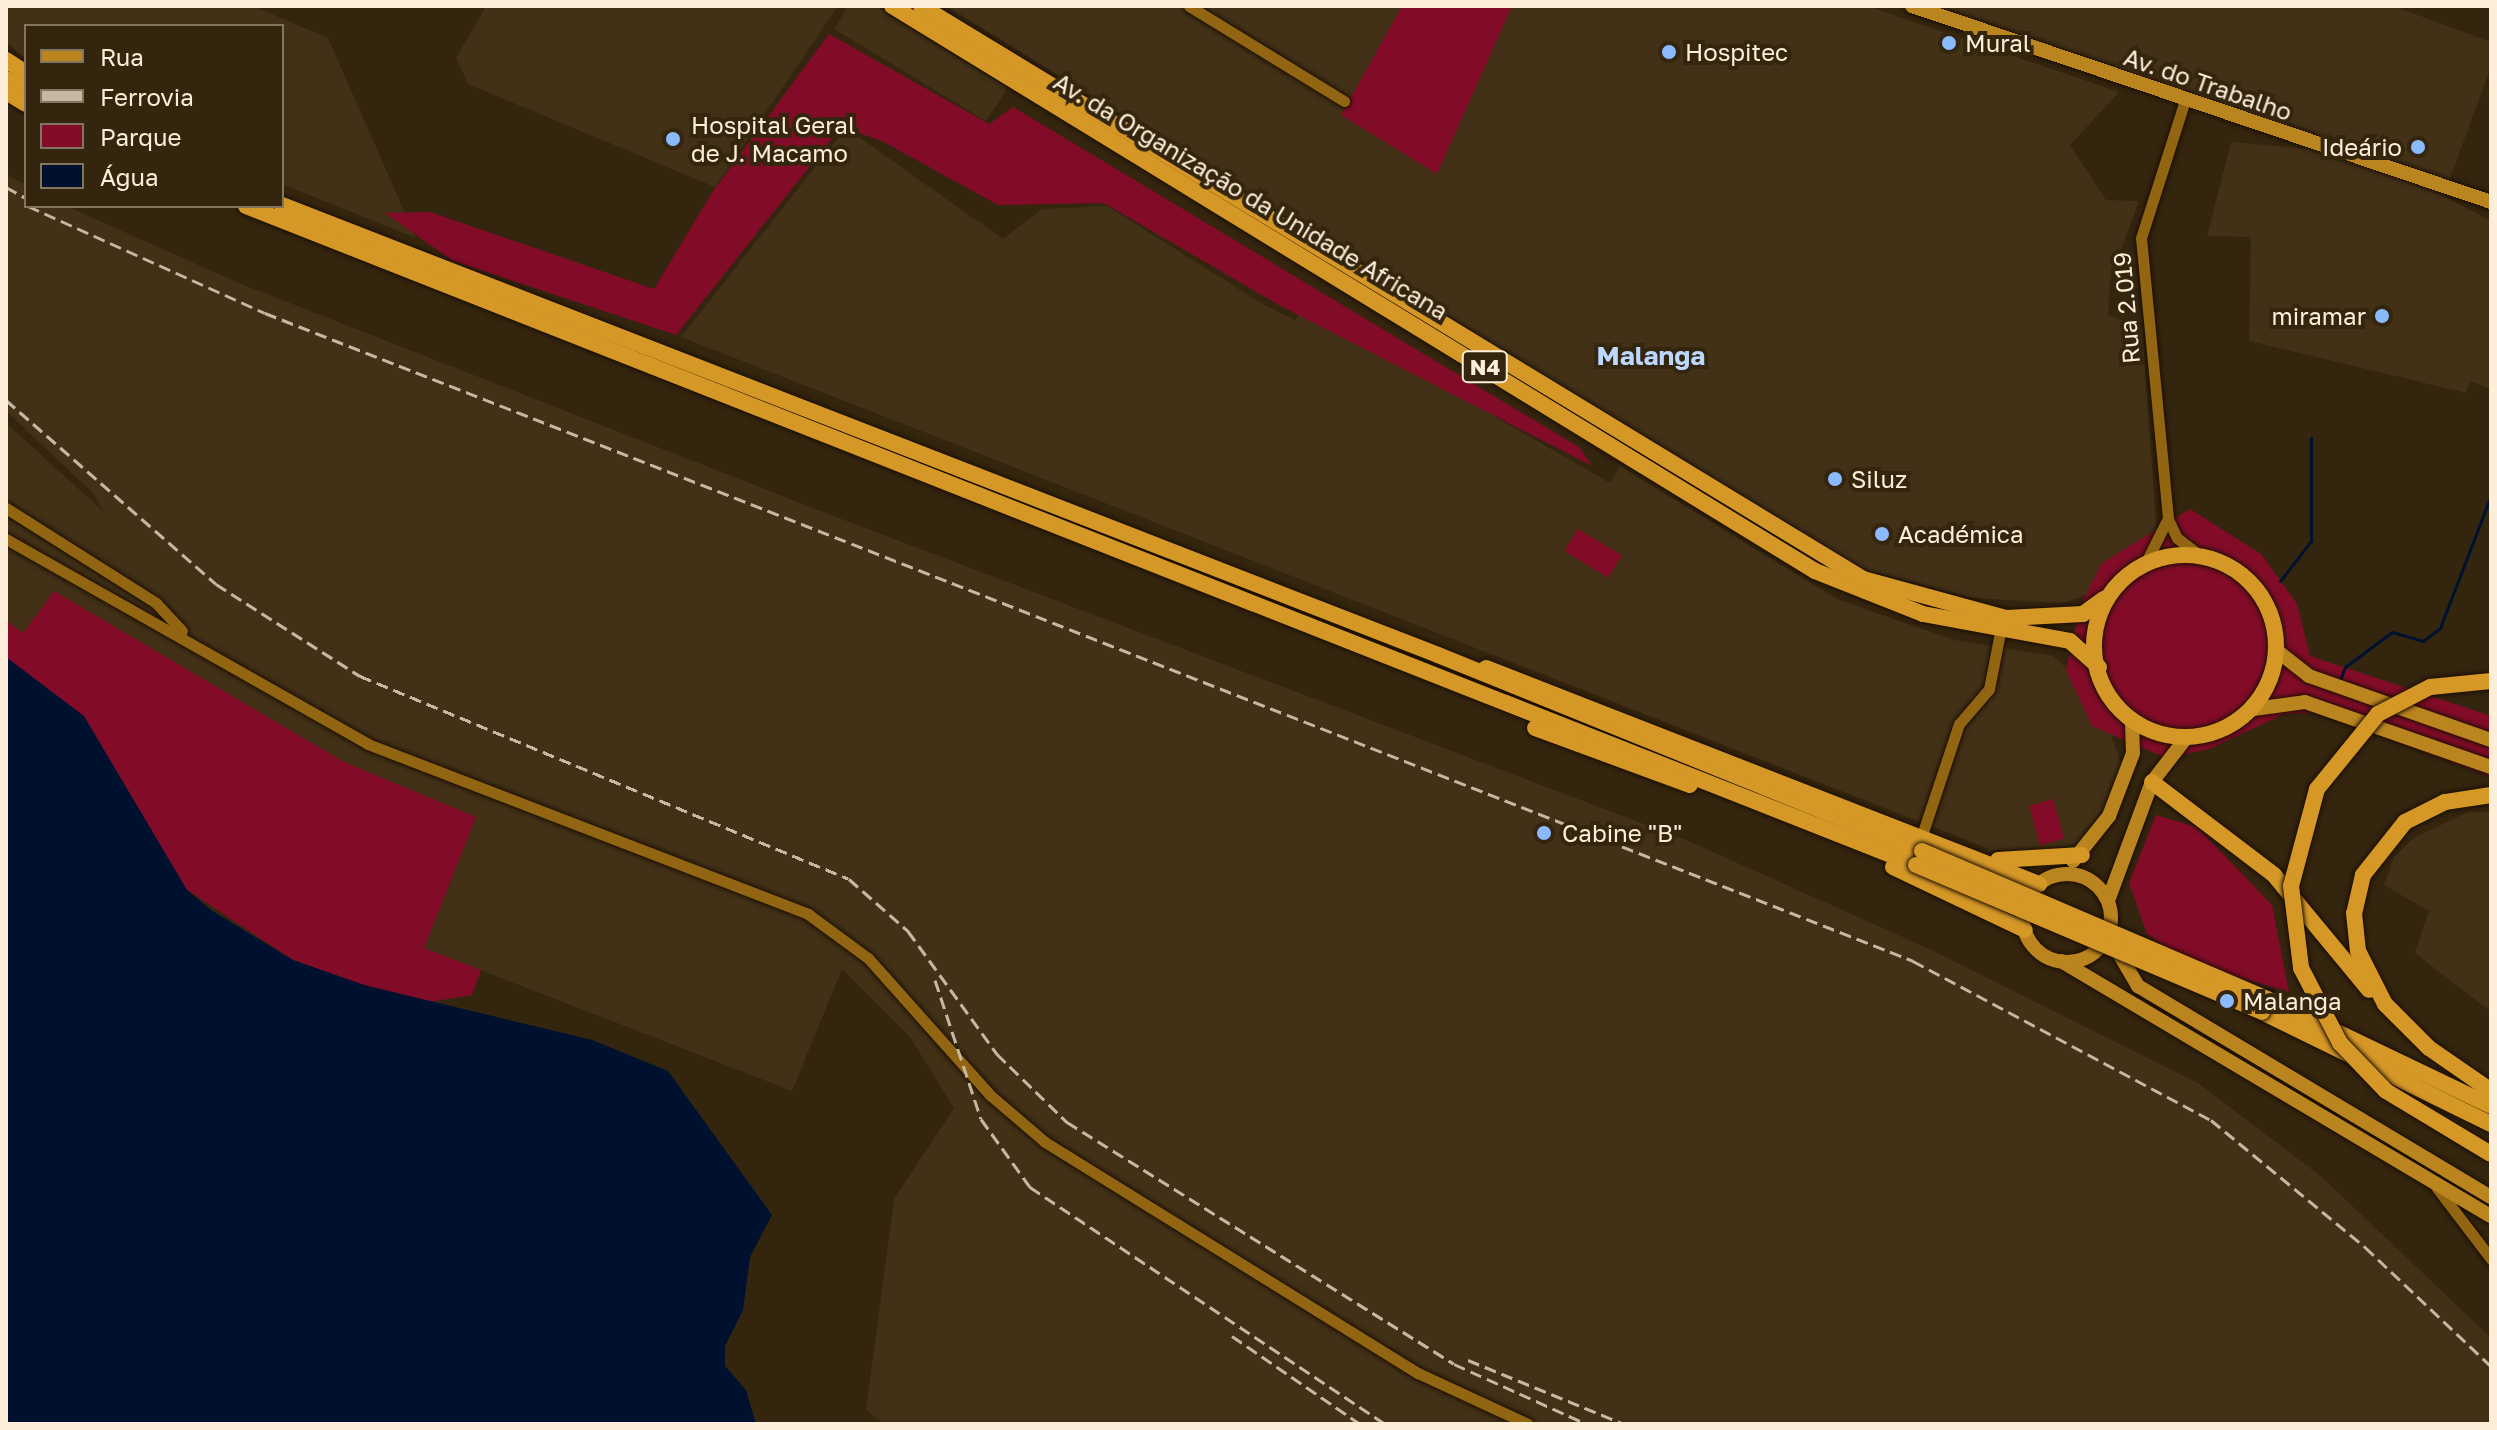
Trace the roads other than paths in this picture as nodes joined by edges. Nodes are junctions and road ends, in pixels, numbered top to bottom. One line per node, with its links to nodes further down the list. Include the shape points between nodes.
1 (892, 6): 22 (highway, Av. da Organização da Unidade Africana / N4, via 1815,571 1923,614)
2 (921, 6): 21 (highway, Av. da Organização da Unidade Africana / N4, via 1863,579 2006,618 2072,617)
3 (1189, 6): 11 (street)
4 (1912, 6): 10 (main road, Av. do Trabalho)
5 (6, 60): 6 (highway)
6 (24, 72)
7 (6, 79): 8 (highway)
8 (24, 89)
9 (6, 92): 12 (highway)
10 (2185, 100): 13 (main road, Av. do Trabalho); 17 (street, Rua 2.019, via 2141,238)
11 (1344, 101)
12 (24, 103)
13 (2491, 201)
14 (284, 206): 35 (highway, via 1438,655)
15 (251, 208): 26 (highway)
16 (6, 508): 23 (street, via 156,603)
17 (2168, 518): 19 (street, via 2177,538); 20 (street)
18 (6, 539): 23 (street, via 140,619)
19 (2201, 556): 20 (highway); 24 (highway, via 2247,577 2269,611)
20 (2146, 562): 21 (highway)
21 (2104, 599): 25 (highway, via 2096,624)
22 (2001, 627): 25 (highway, Av. da Organização da Unidade Africana / N4, via 2070,641); 35 (street, via 1989,689 1959,724)
23 (185, 634): 53 (street, via 368,744 808,914 868,958 990,1095 1045,1142 1418,1373)
24 (2276, 650): 28 (highway); 31 (main road, via 2309,676)
25 (2099, 667): 29 (highway)
26 (1434, 679): 35 (highway); 40 (highway, via 1562,739 1898,869)
27 (2491, 681): 48 (highway, bridge, via 2430,687 2378,714 2317,789 2291,886 2301,968 2340,1043 2386,1091)
28 (2254, 709): 30 (highway, via 2225,731); 32 (main road, via 2305,702)
29 (2132, 721): 30 (highway); 36 (main road, via 2130,763 2109,816)
30 (2186, 738): 33 (main road)
31 (2491, 740)
32 (2491, 767)
33 (2152, 782): 39 (main road); 43 (highway, via 2274,875)
34 (2491, 795): 43 (highway, via 2425,808 2385,839 2363,875 2354,913 2358,951)
35 (1920, 851): 37 (highway); 44 (highway, bridge)
36 (2082, 855): 37 (highway, via 2016,862); 38 (main road)
37 (1980, 857): 38 (highway)
38 (2046, 880): 39 (main road, via 2085,877); 40 (main road, via 2027,900)
39 (2109, 898): 41 (main road)
40 (2025, 930): 42 (main road, via 2035,948)
41 (2108, 934): 42 (main road, via 2089,956); 50 (main road, via 2138,986)
42 (2061, 961): 49 (main road)
43 (2385, 1004): 45 (highway)
44 (2265, 1006): 46 (highway); 47 (highway)
45 (2491, 1091)
46 (2491, 1106)
47 (2491, 1124)
48 (2491, 1154)
49 (2437, 1188): 51 (main road); 52 (street)
50 (2491, 1197)
51 (2491, 1216)
52 (2491, 1259)
53 (1528, 1424)

